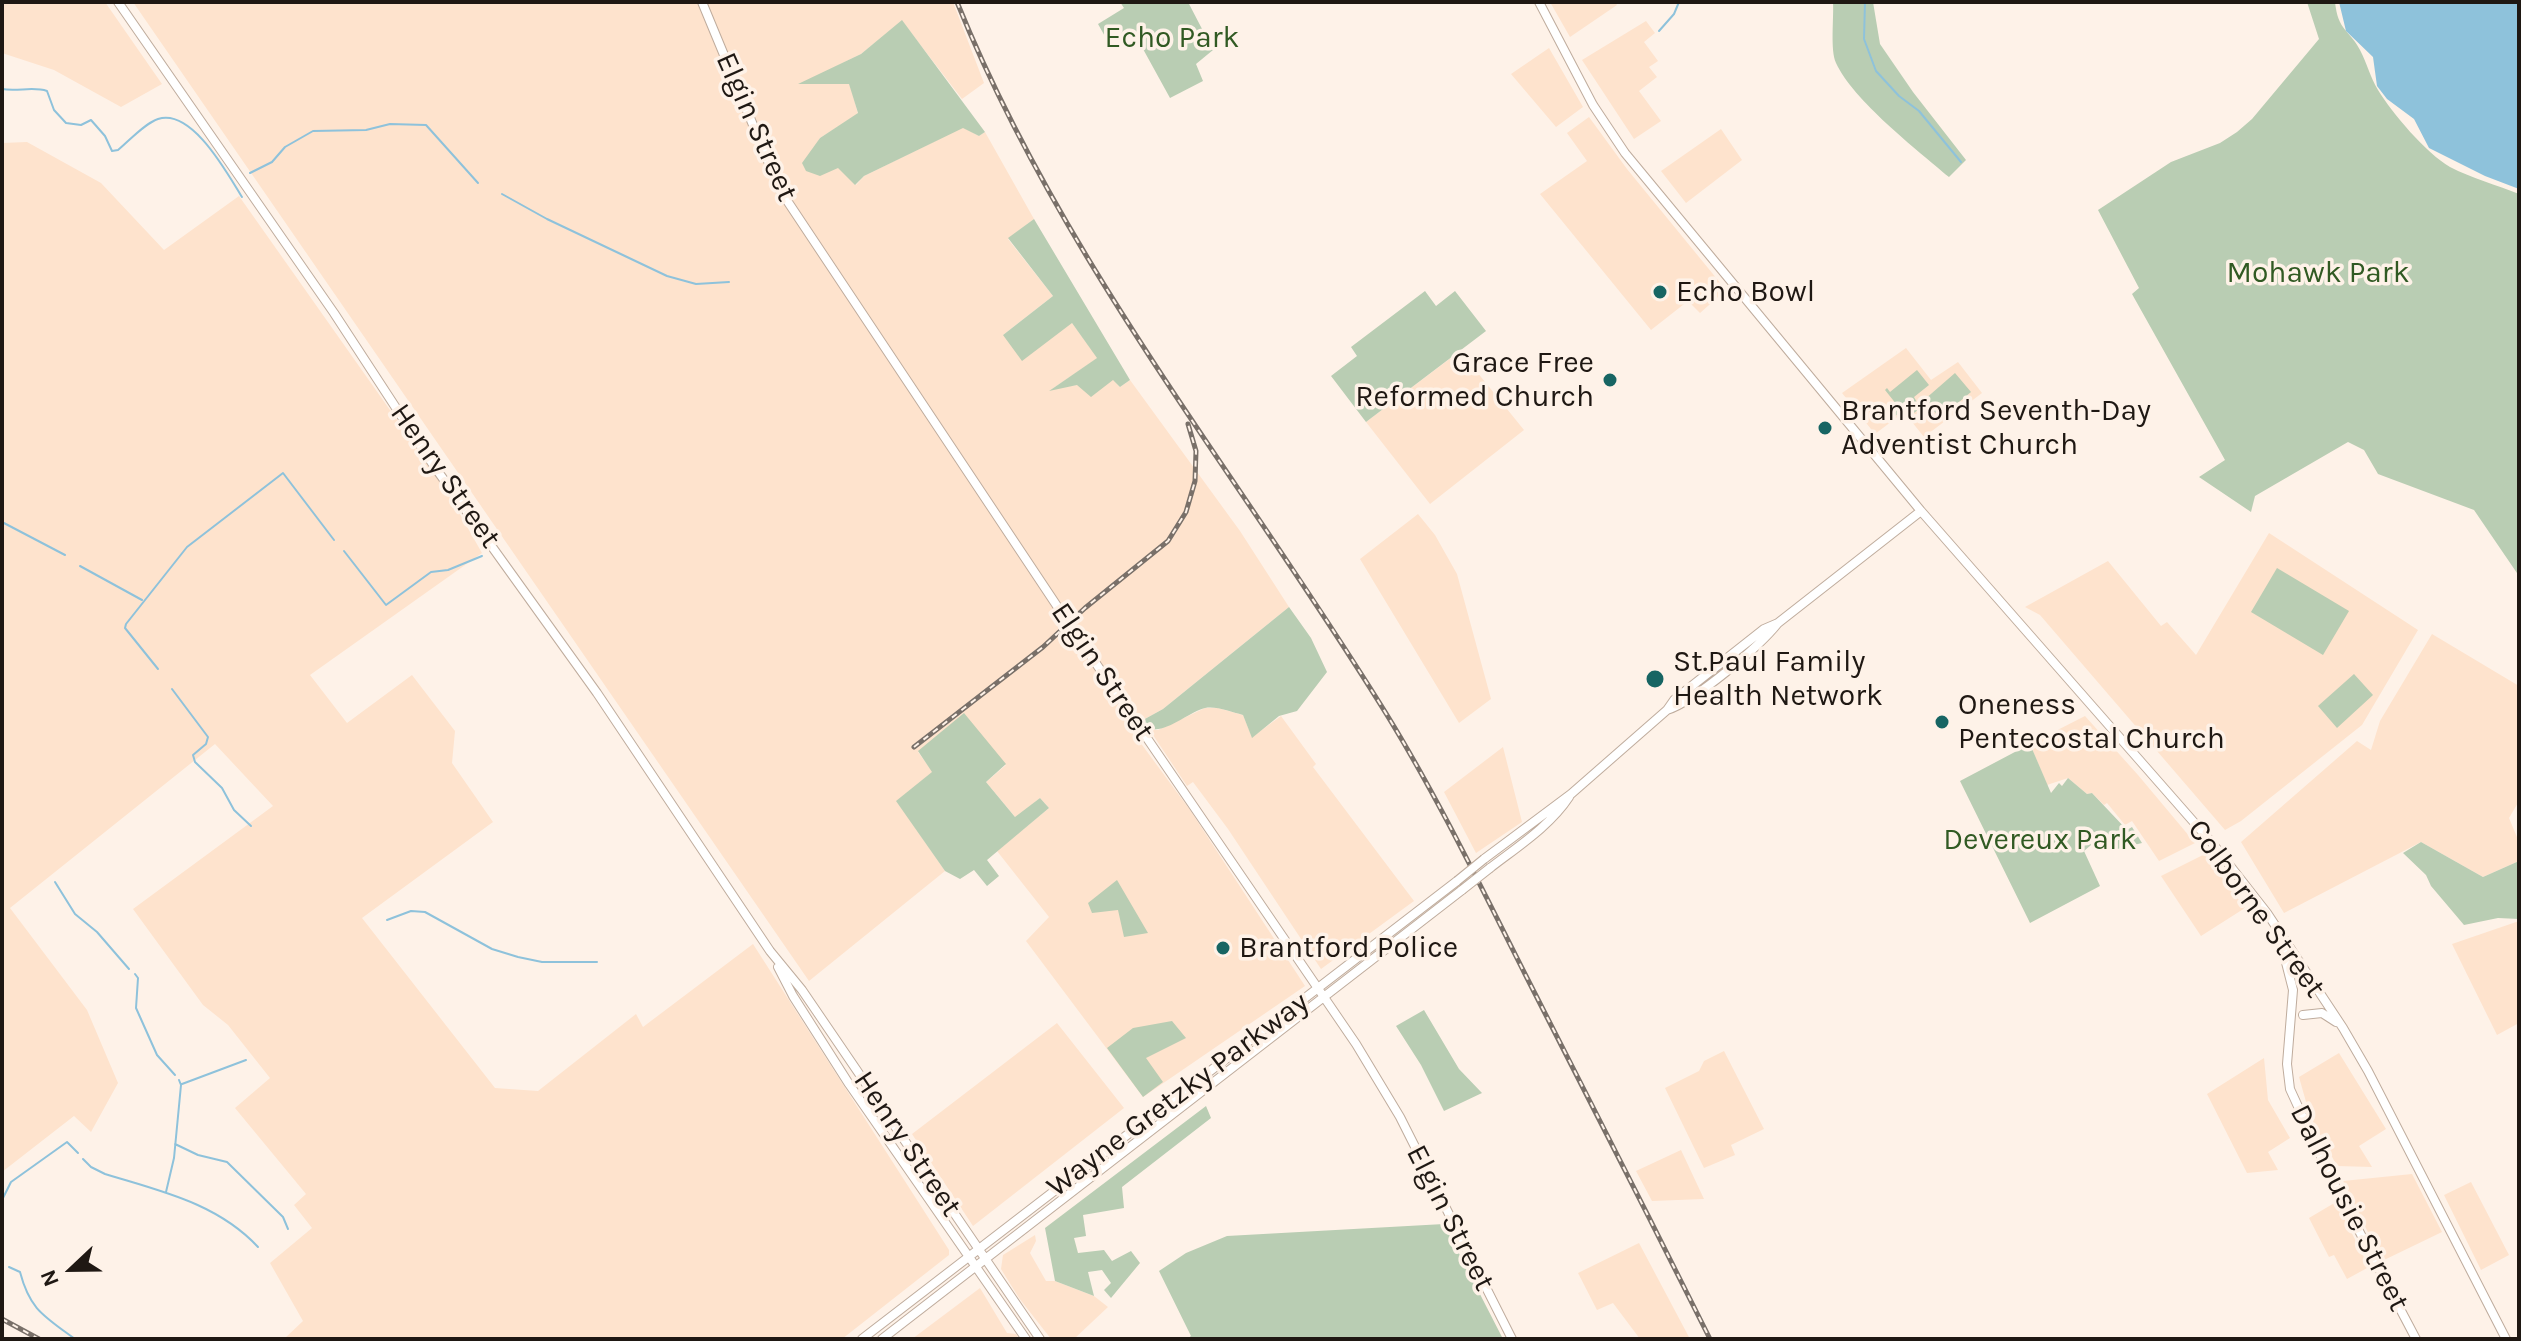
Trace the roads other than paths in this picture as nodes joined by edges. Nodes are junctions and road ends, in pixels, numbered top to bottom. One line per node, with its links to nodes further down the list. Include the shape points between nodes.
1 (118, 2): 7 (main road, Henry Street)
2 (702, 2): 8 (main road, Elgin Street, via 780,190)
3 (1539, 2): 4 (main road, via 1593,105 1625,153)
4 (1921, 511): 5 (main road, Wayne Gretzky Parkway, via 1715,679 1667,710); 6 (main road, Colborne Street, via 2213,844)
5 (1571, 794): 8 (main road, Wayne Gretzky Parkway, bridge); 8 (main road, Wayne Gretzky Parkway, bridge, via 1562,808 1490,868)
6 (2278, 930): 9 (main road, Colborne Street); 11 (main road, Dalhousie Street, via 2291,975)
7 (770, 951): 13 (main road, Henry Street); 14 (main road, Henry Street, via 849,1084)
8 (1322, 993): 13 (main road, Wayne Gretzky Parkway); 15 (main road, Wayne Gretzky Parkway); 21 (main road, Elgin Street, via 1400,1117)
9 (2324, 1000): 10 (main road); 12 (main road, Colborne Street)
10 (2303, 1015): 11 (main road); 12 (main road, via 2322,1013)
11 (2291, 1027): 22 (main road, Dalhousie Street, via 2290,1089)
12 (2343, 1028): 23 (main road, Colborne Street)
13 (978, 1248): 14 (main road, Wayne Gretzky Parkway); 15 (main road, Henry Street)
14 (967, 1255): 16 (main road, Henry Street); 17 (main road, Wayne Gretzky Parkway)
15 (986, 1260): 16 (main road, Wayne Gretzky Parkway); 20 (main road, Henry Street)
16 (976, 1268): 18 (main road, Wayne Gretzky Parkway); 19 (main road, Henry Street)
17 (862, 1339)
18 (882, 1339)
19 (1026, 1339)
20 (1040, 1339)
21 (1512, 1339)
22 (2416, 1339)
23 (2506, 1339)

